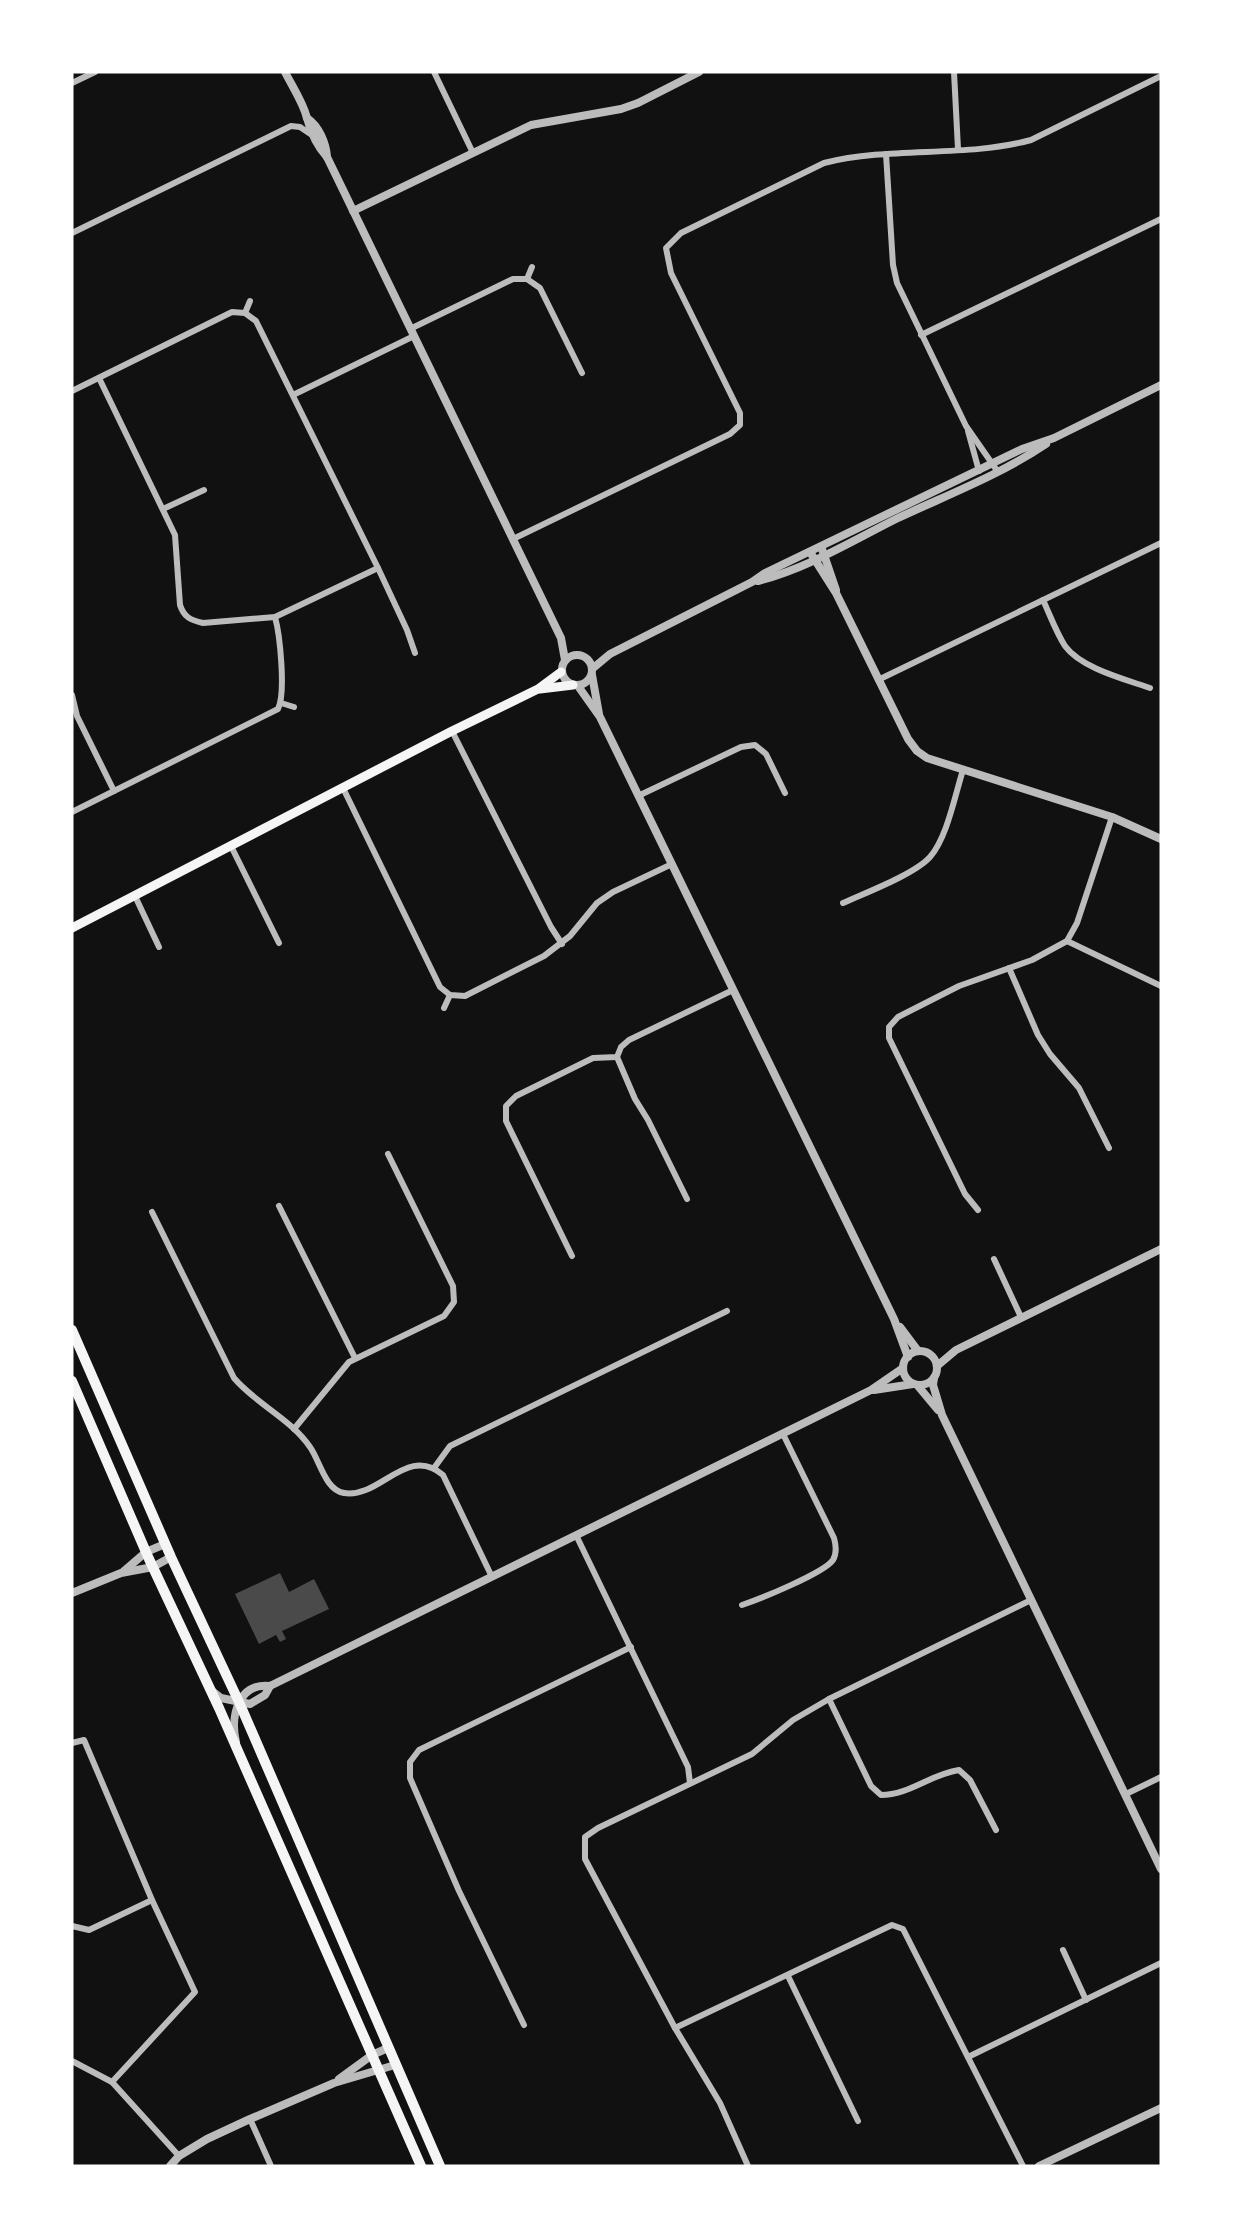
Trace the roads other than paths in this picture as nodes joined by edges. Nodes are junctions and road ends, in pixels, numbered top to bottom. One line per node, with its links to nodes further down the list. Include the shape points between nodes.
1 (95, 72): 7 (street)
2 (285, 72): 8 (street)
3 (434, 72): 11 (street)
4 (699, 72): 11 (street, via 638,103 531,125)
5 (954, 72): 10 (street)
6 (1161, 76): 10 (street, via 1031,140)
7 (72, 83)
8 (307, 118): 9 (street); 13 (street, via 314,123)
9 (312, 135): 13 (street); 16 (street, via 290,127)
10 (958, 149): 12 (street)
11 (473, 153): 14 (street)
12 (886, 154): 18 (street, via 824,163 681,233); 24 (street, via 893,265)
13 (327, 157): 14 (street)
14 (353, 211): 23 (street)
15 (1161, 219): 24 (street)
16 (72, 233)
17 (657, 244): 18 (street)
18 (666, 248): 35 (street, via 671,273 740,413 740,425 730,434)
19 (532, 267): 20 (street)
20 (527, 279): 23 (street, via 513,279); 25 (street, via 540,288)
21 (250, 301): 22 (street)
22 (245, 313): 26 (street, via 232,312); 29 (street, via 256,321)
23 (412, 332): 29 (street); 35 (street)
24 (921, 335): 30 (street)
25 (582, 373)
26 (99, 378): 28 (street); 34 (street)
27 (1161, 385): 31 (street, via 1054,438 1027,457)
28 (72, 391)
29 (293, 395): 39 (street)
30 (967, 426): 31 (street); 32 (street)
31 (996, 467): 32 (street)
32 (982, 475): 37 (street)
33 (204, 490): 34 (street)
34 (163, 509): 42 (street, via 175,535 183,614 202,624)
35 (513, 539): 43 (street)
36 (1161, 543): 41 (street)
37 (822, 550): 38 (street); 40 (street)
38 (812, 556): 40 (street); 45 (street)
39 (378, 568): 42 (street); 44 (street)
40 (836, 593): 50 (street)
41 (1043, 600): 50 (street); 52 (street, via 1075,656)
42 (275, 618): 55 (street, via 280,636)
43 (561, 638): 46 (street); 47 (street)
44 (415, 653)
45 (610, 654): 46 (street); 48 (street)
46 (584, 657): 47 (street, via 572,655); 48 (street)
47 (565, 660): 49 (street)
48 (592, 671): 51 (street, via 587,682); 57 (street)
49 (561, 672): 51 (street); 53 (main road)
50 (878, 680): 59 (street, via 917,751)
51 (576, 685): 53 (main road); 57 (street)
52 (1150, 688)
53 (538, 689): 58 (main road)
54 (72, 695): 61 (street)
55 (281, 703): 56 (street); 61 (street, via 273,713)
56 (294, 708)
57 (600, 717): 63 (street)
58 (452, 731): 60 (main road); 74 (street)
59 (963, 770): 65 (street); 70 (street, via 930,857)
60 (343, 788): 67 (main road); 79 (street, via 440,987)
61 (114, 791): 64 (street)
62 (785, 793): 63 (street, via 766,754 755,745 741,747)
63 (638, 796): 68 (street)
64 (72, 811)
65 (1112, 817): 66 (street); 72 (street)
66 (1161, 839)
67 (231, 846): 69 (main road); 73 (street)
68 (672, 864): 74 (street, via 597,903); 78 (street)
69 (135, 896): 71 (main road); 75 (street)
70 (843, 904)
71 (72, 928)
72 (1067, 941): 76 (street); 77 (street)
73 (279, 943)
74 (562, 944): 79 (street, via 466,996)
75 (159, 947)
76 (1009, 968): 82 (street, via 1038,1035 1079,1088); 86 (street, via 959,986 898,1017 889,1027 889,1038 965,1194)
77 (1161, 986)
78 (733, 990): 81 (street, via 629,1041); 93 (street)
79 (450, 995): 80 (street)
80 (444, 1008)
81 (617, 1057): 84 (street); 89 (street, via 593,1058 516,1096 506,1106 506,1121)
82 (1109, 1148)
83 (388, 1154): 99 (street, via 453,1286 454,1303 444,1316)
84 (687, 1199)
85 (279, 1206): 99 (street)
86 (978, 1210)
87 (152, 1212): 107 (street, via 234,1378)
88 (1161, 1249): 92 (street)
89 (572, 1256)
90 (993, 1259): 92 (street)
91 (727, 1311): 109 (street, via 450,1446)
92 (1021, 1317): 95 (street)
93 (894, 1319): 96 (street); 98 (street)
94 (72, 1330): 111 (main road)
95 (956, 1350): 97 (street); 100 (street)
96 (918, 1351): 97 (street); 98 (street)
97 (930, 1354): 100 (street)
98 (908, 1357): 101 (street)
99 (355, 1358): 107 (street)
100 (937, 1366): 102 (street)
101 (903, 1368): 104 (street, via 906,1379); 105 (street)
102 (934, 1378): 104 (street); 106 (street)
103 (72, 1381): 112 (main road)
104 (916, 1385): 105 (street); 106 (street)
105 (871, 1390): 108 (street)
106 (942, 1415): 118 (street)
107 (294, 1429): 109 (street, via 312,1449 328,1482 341,1493 358,1493 411,1466)
108 (783, 1434): 110 (street); 119 (street, via 834,1538 834,1559)
109 (434, 1468): 116 (street, via 443,1475)
110 (576, 1535): 116 (street); 120 (street)
111 (165, 1544): 112 (street); 113 (main road)
112 (146, 1552): 114 (main road); 115 (street)
113 (170, 1557): 114 (street); 124 (main road)
114 (153, 1567): 115 (street); 122 (main road)
115 (121, 1573): 117 (street)
116 (492, 1577): 121 (street)
117 (72, 1593)
118 (1031, 1600): 123 (street); 129 (street)
119 (742, 1605)
120 (631, 1647): 128 (street, via 688,1767); 138 (street, via 419,1751 410,1762 410,1779)
121 (270, 1686): 124 (street, via 245,1692); 124 (street, via 255,1702)
122 (211, 1690): 124 (street); 126 (main road)
123 (829, 1699): 128 (street, via 793,1720 752,1754); 130 (street, via 871,1786 881,1795 897,1795 959,1770 970,1780)
124 (239, 1702): 126 (street, via 234,1720); 140 (main road)
125 (72, 1743): 132 (street, via 84,1740)
126 (240, 1758): 141 (main road)
127 (1161, 1777): 129 (street)
128 (690, 1783): 139 (street, via 585,1837 585,1858)
129 (1126, 1794): 131 (street)
130 (996, 1830)
131 (1161, 1868)
132 (152, 1900): 133 (street, via 89,1930); 146 (street, via 195,1992)
133 (72, 1926)
134 (1063, 1950): 137 (street)
135 (1161, 1964): 137 (street)
136 (788, 1976): 139 (street); 142 (street, via 892,1925 903,1929); 150 (street)
137 (1086, 2000): 142 (street)
138 (524, 2025)
139 (675, 2028): 156 (street, via 716,2094)
140 (388, 2048): 141 (street); 144 (main road)
141 (372, 2055): 145 (main road); 147 (street)
142 (968, 2057): 157 (street)
143 (72, 2061): 146 (street)
144 (395, 2065): 145 (street); 155 (main road)
145 (379, 2071): 147 (street); 154 (main road)
146 (112, 2082): 151 (street)
147 (334, 2083): 149 (street)
148 (1161, 2108): 158 (street)
149 (250, 2119): 151 (street); 153 (street)
150 (858, 2121)
151 (179, 2156): 152 (street)
152 (170, 2166)
153 (271, 2166)
154 (421, 2166)
155 (440, 2166)
156 (748, 2166)
157 (1023, 2166)
158 (1040, 2166)

